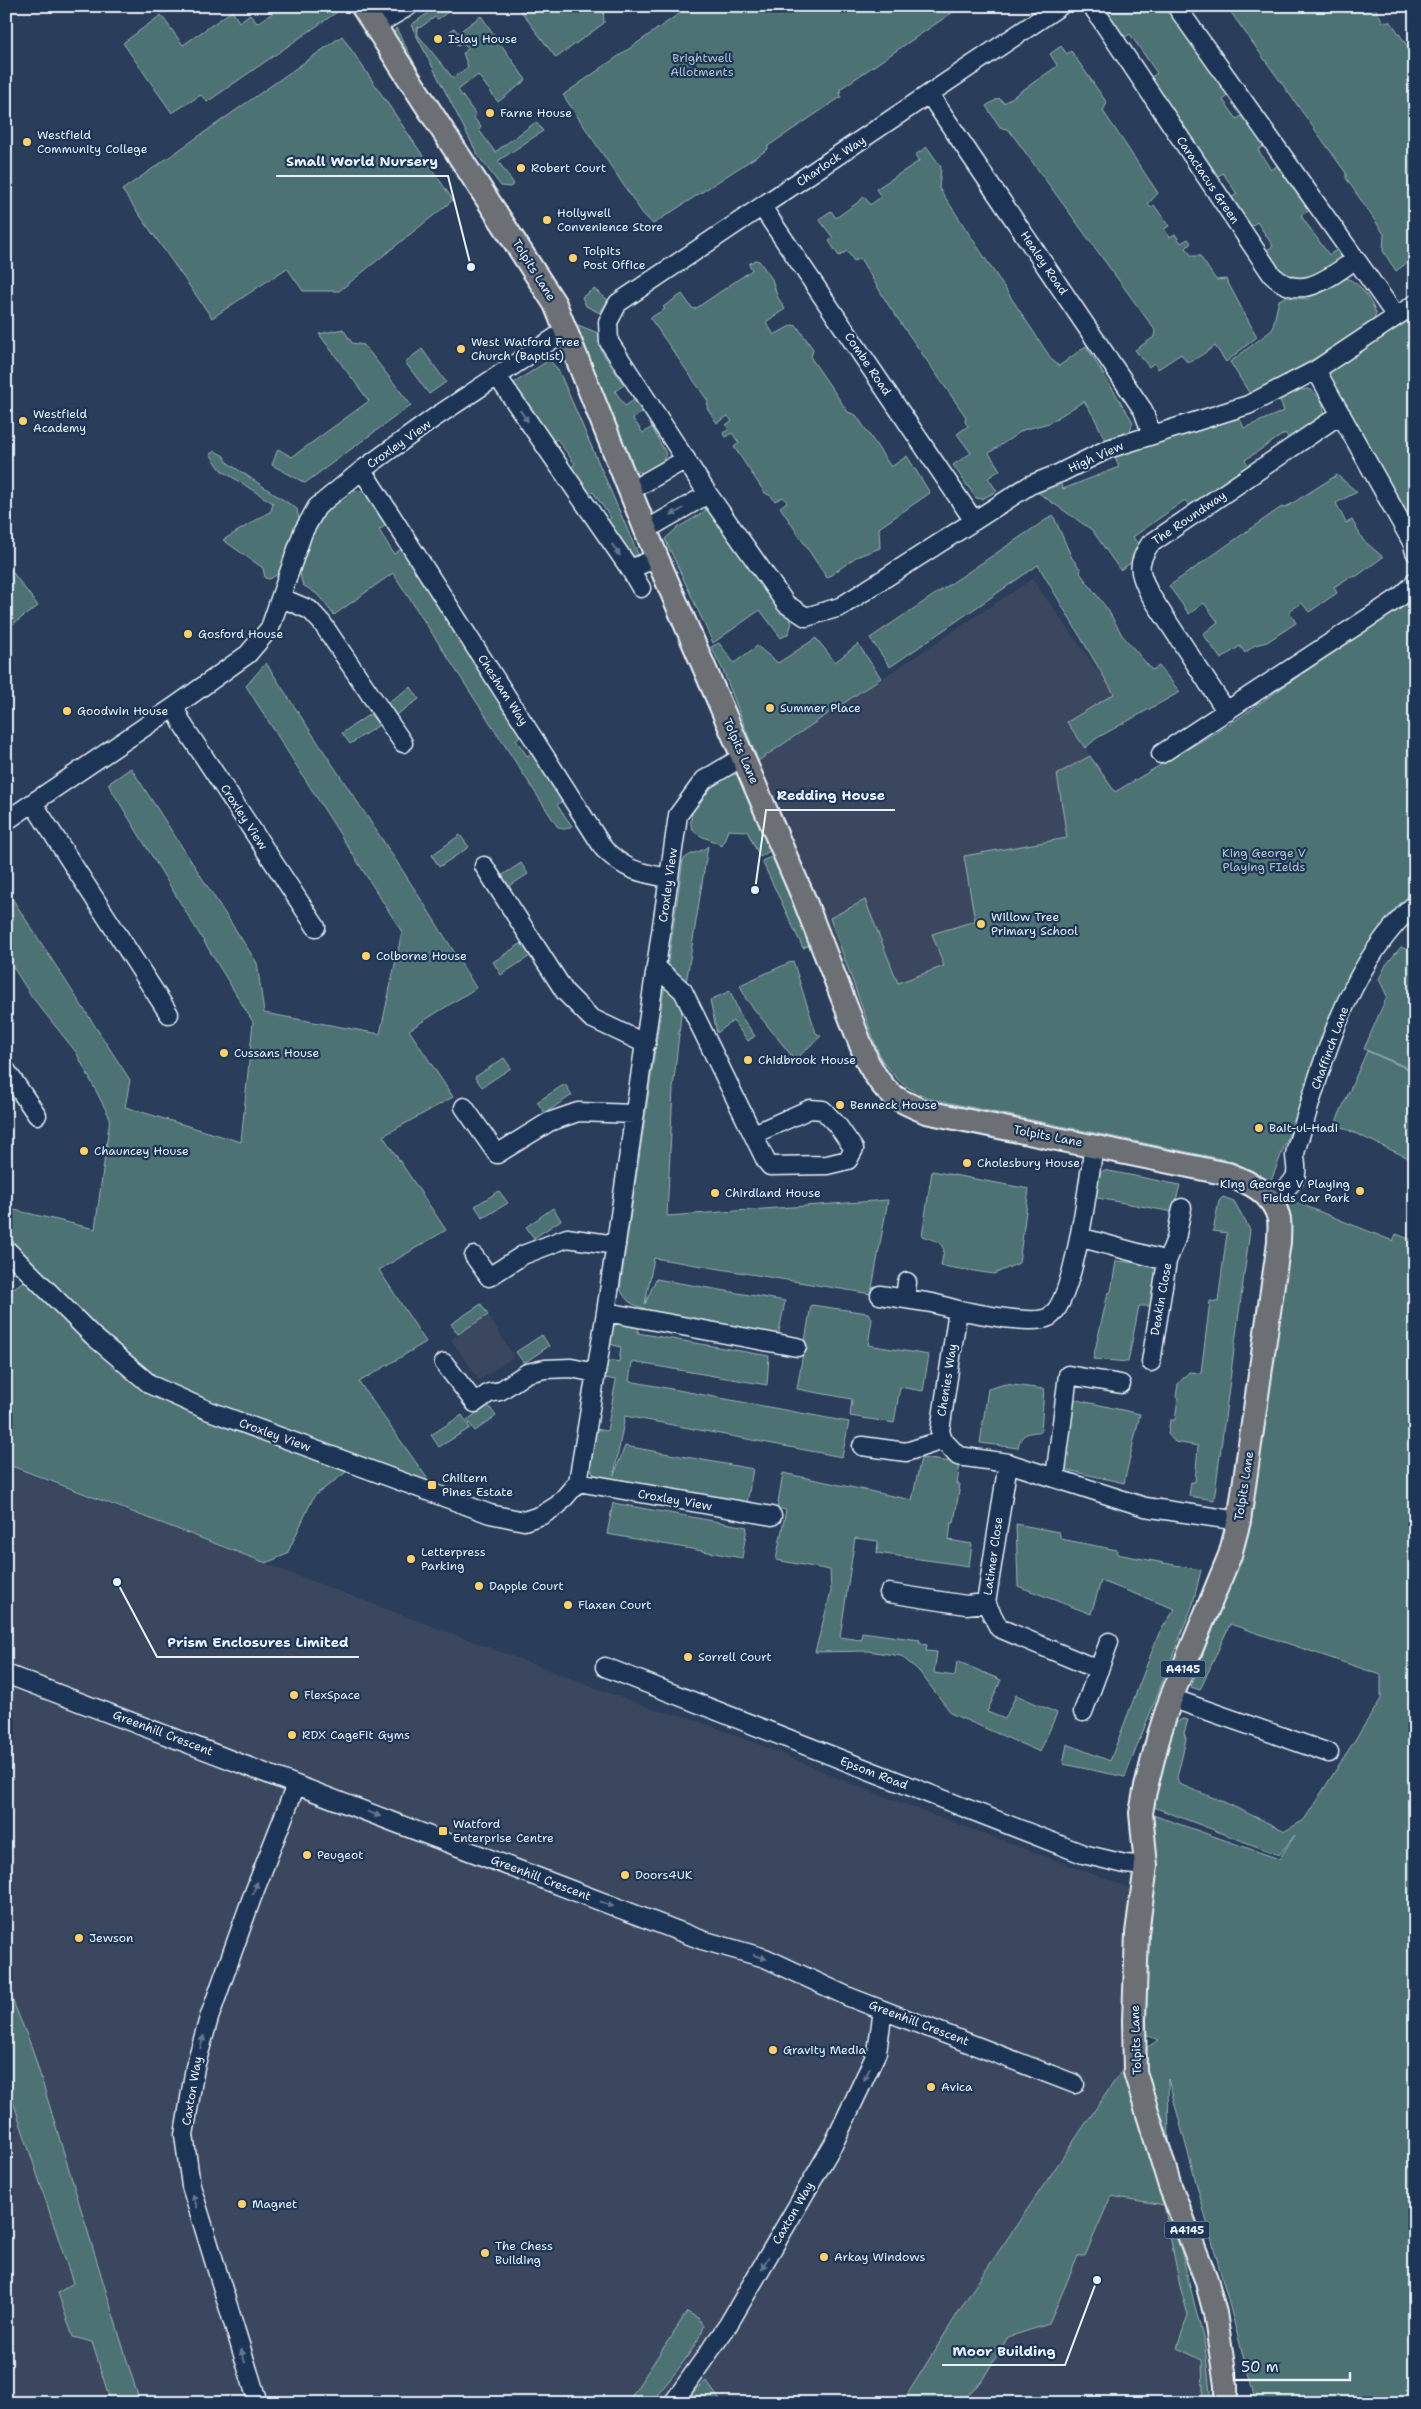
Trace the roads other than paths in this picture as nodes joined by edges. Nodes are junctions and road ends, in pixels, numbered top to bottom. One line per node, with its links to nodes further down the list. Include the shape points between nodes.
1 (362, 6): 6 (main road, Tolpits Lane / A4145)
2 (409, 6): 6 (street)
3 (1060, 6): 7 (street, Charlock Way)
4 (1092, 6): 9 (street, Caractacus Green, via 1272,276 1279,282 1299,288 1315,286)
5 (1176, 6): 9 (street)
6 (375, 26): 12 (main road, Tolpits Lane / A4145, via 550,296)
7 (930, 94): 8 (street, Charlock Way); 16 (street, Healey Road, via 1143,410)
8 (762, 207): 17 (street, Charlock Way, via 618,303 608,322 609,342); 21 (street, Combe Road)
9 (1355, 260): 11 (street)
10 (1415, 304): 11 (street, High View)
11 (1396, 316): 13 (street, High View)
12 (565, 331): 14 (street, Croxley View); 19 (main road, Tolpits Lane / A4145)
13 (1316, 370): 15 (street); 16 (street, High View, via 1248,405)
14 (497, 376): 18 (street, Croxley View); 25 (street, one-way to 25)
15 (1341, 414): 23 (street); 30 (street, The Roundway, via 1150,544 1139,561 1141,576 1149,593)
16 (1152, 435): 21 (street, High View, via 1108,449 1030,485)
17 (686, 459): 19 (street); 20 (street)
18 (362, 470): 28 (street, Croxley View, via 317,507 303,532); 37 (street, Chesham Way, via 604,849 621,865 640,873)
19 (630, 491): 22 (main road, Tolpits Lane / A4145)
20 (708, 494): 21 (street, High View, via 786,604 806,617 840,607); 22 (street, one-way to 22)
21 (974, 521)
22 (646, 530): 24 (main road, Tolpits Lane / A4145)
23 (1415, 552)
24 (657, 558): 25 (street); 33 (main road, Tolpits Lane / A4145)
25 (630, 569): 27 (street)
26 (1415, 581): 30 (street, via 1400,597)
27 (641, 588)
28 (282, 598): 29 (street, Croxley View, via 270,628 248,654); 31 (street, via 310,610 322,623)
29 (174, 707): 34 (street, Croxley View); 39 (street, Croxley View)
30 (1227, 712): 32 (street)
31 (403, 742)
32 (1161, 754)
33 (744, 756): 37 (street, Croxley View, via 704,780 678,815); 48 (main road, Tolpits Lane / A4145, via 809,909 868,1063 880,1085 900,1102 926,1112)
34 (33, 803): 35 (street, Croxley View); 41 (street)
35 (6, 821)
36 (484, 866): 42 (street, via 565,992 591,1018)
37 (668, 878): 40 (street, Croxley View)
38 (1415, 904): 49 (street, Chaffinch Lane, via 1395,922 1373,950 1358,979 1335,1027 1316,1083 1295,1153 1296,1176 1286,1189)
39 (316, 927)
40 (656, 967): 42 (street, Croxley View); 47 (street, via 683,991)
41 (170, 1014)
42 (646, 1044): 45 (street, Croxley View)
43 (6, 1070): 46 (street)
44 (464, 1107): 45 (street, via 497,1154 549,1122 578,1112)
45 (635, 1114): 52 (street, Croxley View)
46 (37, 1115)
47 (754, 1134): 47 (street, via 770,1166 848,1160 854,1149 823,1110 810,1109)
48 (1094, 1145): 49 (main road, Tolpits Lane / A4145, via 1228,1174 1252,1184); 51 (street)
49 (1269, 1199): 70 (main road, Tolpits Lane / A4145, via 1279,1218 1279,1242)
50 (1182, 1208): 55 (street, Deakin Close, via 1176,1239)
51 (1079, 1237): 55 (street); 57 (street, via 1067,1286 1060,1304 1050,1316 1036,1320)
52 (616, 1245): 54 (street, via 566,1238 523,1255 489,1277); 58 (street, Croxley View)
53 (6, 1248): 68 (street, Croxley View, via 92,1336 151,1385 207,1410 508,1519 524,1521 542,1515 558,1505)
54 (474, 1256)
55 (1167, 1261): 60 (street, Deakin Close)
56 (880, 1295): 57 (street, via 906,1290)
57 (958, 1310): 64 (street, Chenies Way, via 940,1431)
58 (606, 1312): 59 (street); 62 (street, Croxley View)
59 (797, 1347)
60 (1151, 1362)
61 (444, 1363): 62 (street, via 475,1403 527,1373 545,1368 571,1368)
62 (596, 1374): 68 (street, Croxley View)
63 (1121, 1384): 67 (street, via 1068,1375)
64 (943, 1440): 65 (street, via 906,1452); 66 (street, via 958,1456)
65 (862, 1446)
66 (1008, 1463): 67 (street); 72 (street, Latimer Close)
67 (1055, 1478): 70 (street, via 1145,1507)
68 (578, 1482): 69 (street, Croxley View)
69 (772, 1516)
70 (1239, 1521): 77 (main road, Tolpits Lane / A4145, via 1230,1555)
71 (889, 1593): 72 (street, via 966,1605)
72 (986, 1603): 75 (street, Latimer Close, via 999,1628)
73 (1109, 1642): 75 (street)
74 (605, 1666): 81 (street, Epsom Road, via 1083,1854)
75 (1099, 1670): 78 (street)
76 (6, 1674): 80 (street, Greenhill Crescent)
77 (1171, 1698): 79 (street); 81 (main road, Tolpits Lane / A4145, via 1141,1813)
78 (1082, 1712)
79 (1329, 1753)
80 (296, 1785): 82 (street, Greenhill Crescent, one-way to 82, via 702,1940 765,1958); 84 (street, Caxton Way, one-way to 80, via 190,2186 184,2135 195,2067 209,2018)
81 (1146, 1866): 86 (main road, Tolpits Lane / A4145, via 1137,1933 1135,2072 1170,2186 1206,2279 1215,2313)
82 (883, 2010): 83 (street, Greenhill Crescent); 85 (street, Caxton Way, one-way to 85, via 877,2052 834,2143 728,2326)
83 (1075, 2084)
84 (258, 2403)
85 (673, 2403)
86 (1226, 2403)

